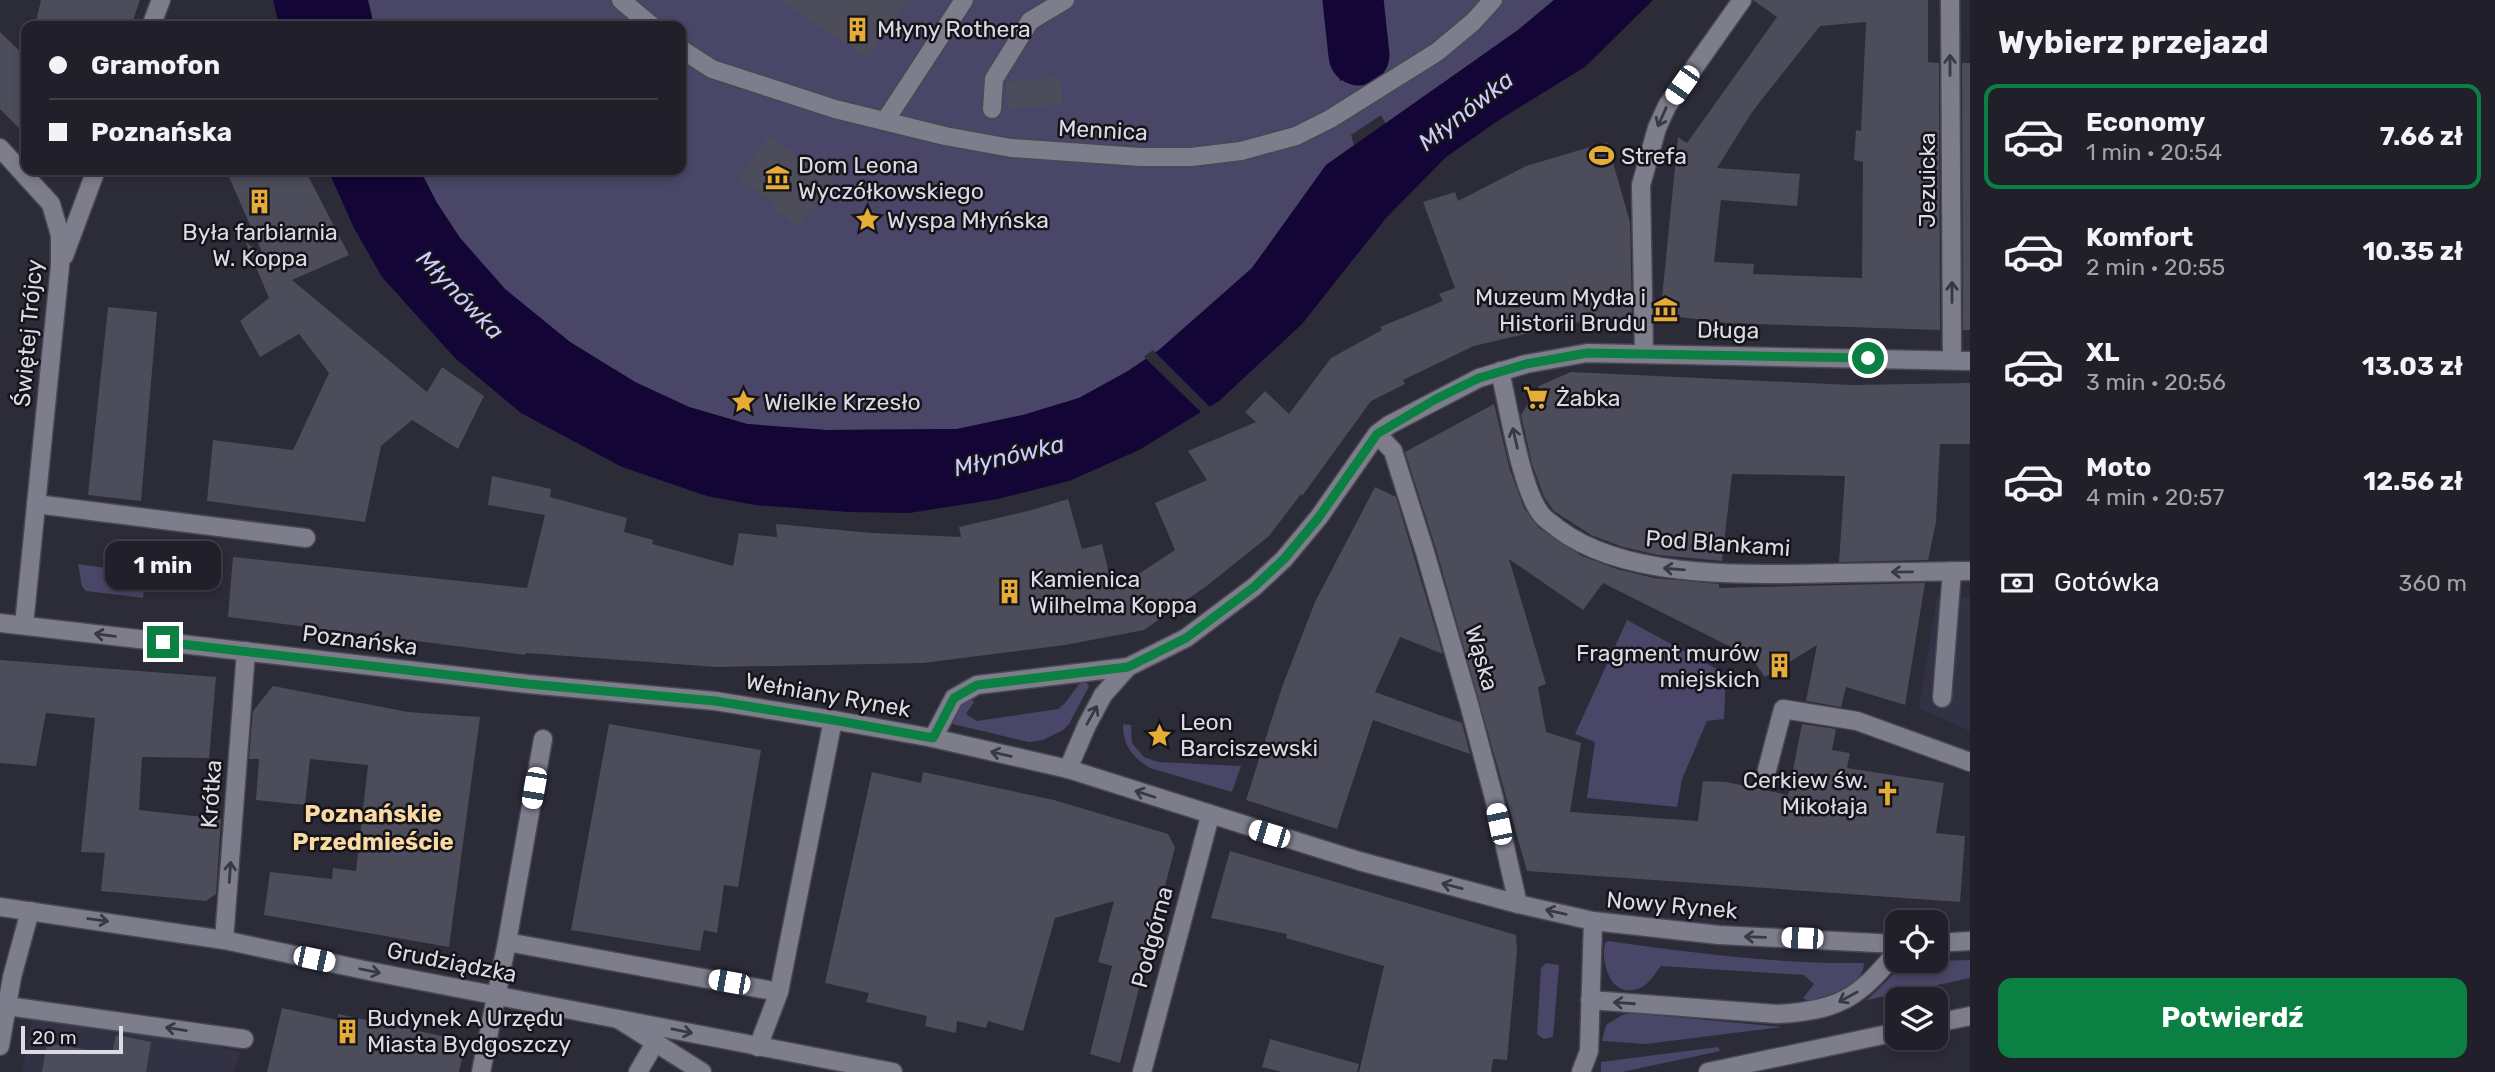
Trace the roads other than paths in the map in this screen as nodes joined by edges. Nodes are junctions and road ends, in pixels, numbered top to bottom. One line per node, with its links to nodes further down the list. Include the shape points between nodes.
1 (161, 0): 8 (street)
2 (621, 0): 9 (street)
3 (964, 0): 12 (street)
4 (1065, 0): 11 (street, via 1030,20 994,79)
5 (1493, 0): 12 (street, Mennica, via 1437,52 1330,119 1296,136 1241,151 1140,158 1011,148)
6 (1742, 0): 18 (street, one-way to 18, via 1667,106 1641,185)
7 (1950, 0): 19 (street, Jezuicka, one-way to 7)
8 (153, 21)
9 (646, 21)
10 (686, 52): 12 (street, Mennica, via 712,69)
11 (992, 109)
12 (885, 121)
13 (0, 148): 14 (street, Świętej Trójcy)
14 (21, 171)
15 (25, 175): 17 (street, Świętej Trójcy, via 51,204 60,235)
16 (94, 175): 17 (street)
17 (60, 266): 22 (street, Świętej Trójcy)
18 (1644, 353): 19 (street, Długa); 20 (street, Długa, via 1568,355)
19 (1961, 360)
20 (1500, 371): 21 (street, Długa, via 1436,399); 24 (street, Pod Blankami, one-way to 20, via 1670,569 1600,552 1564,533 1541,515 1533,501)
21 (1377, 434): 28 (street, Wełniany Rynek, via 1319,517 1271,571 1186,638); 38 (street, Wąska, via 1393,451 1425,552 1480,746)
22 (36, 504): 23 (street); 26 (street, Świętej Trójcy)
23 (306, 538)
24 (1961, 571): 29 (street)
25 (0, 623): 26 (street, Poznańska)
26 (24, 625): 27 (street, Poznańska, one-way to 26)
27 (246, 651): 30 (street, Poznańska); 42 (street, Krótka, one-way to 27)
28 (1128, 667): 32 (street, Wełniany Rynek, via 977,685 954,698); 35 (street, Wełniany Rynek, one-way to 28, via 1103,695)
29 (1942, 698)
30 (715, 701): 31 (street, Wełniany Rynek)
31 (833, 720): 32 (street, Wełniany Rynek); 48 (street)
32 (933, 738): 35 (street, Wełniany Rynek, one-way to 32)
33 (543, 739): 44 (street)
34 (1970, 762): 36 (street, via 1857,721 1783,709)
35 (1068, 769): 37 (street, Wełniany Rynek, one-way to 35)
36 (1767, 769)
37 (1210, 816): 38 (street, Wełniany Rynek, one-way to 37); 64 (street, Podgórna)
38 (1518, 904): 41 (street, Wełniany Rynek, one-way to 38)
39 (0, 907): 40 (street, Grudziądzka)
40 (30, 911): 42 (street, Grudziądzka, one-way to 42); 51 (street)
41 (1593, 921): 46 (street, Nowy Rynek, one-way to 41, via 1719,935); 50 (street, Nowy Rynek)
42 (225, 940): 49 (street, Grudziądzka, one-way to 49)
43 (1970, 941): 45 (street)
44 (507, 942): 48 (street); 49 (street)
45 (1948, 942)
46 (1885, 943)
47 (1885, 966): 50 (street, one-way to 50, via 1850,998 1805,1012 1777,1014)
48 (779, 992): 59 (street)
49 (496, 995): 53 (street, Grudziądzka); 60 (street)
50 (1590, 1000): 65 (street, Nowy Rynek, via 1589,1051)
51 (7, 1006): 56 (street, one-way to 51); 58 (street)
52 (1970, 1016): 54 (street)
53 (615, 1017): 57 (street); 59 (street, Grudziądzka, one-way to 59)
54 (1948, 1021)
55 (1885, 1035): 66 (street)
56 (244, 1039)
57 (655, 1043): 61 (street); 62 (street)
58 (0, 1046)
59 (758, 1046): 63 (street, Grudziądzka)
60 (481, 1072)
61 (638, 1072)
62 (702, 1072)
63 (893, 1072)
64 (1142, 1072)
65 (1581, 1072)
66 (1708, 1072)

